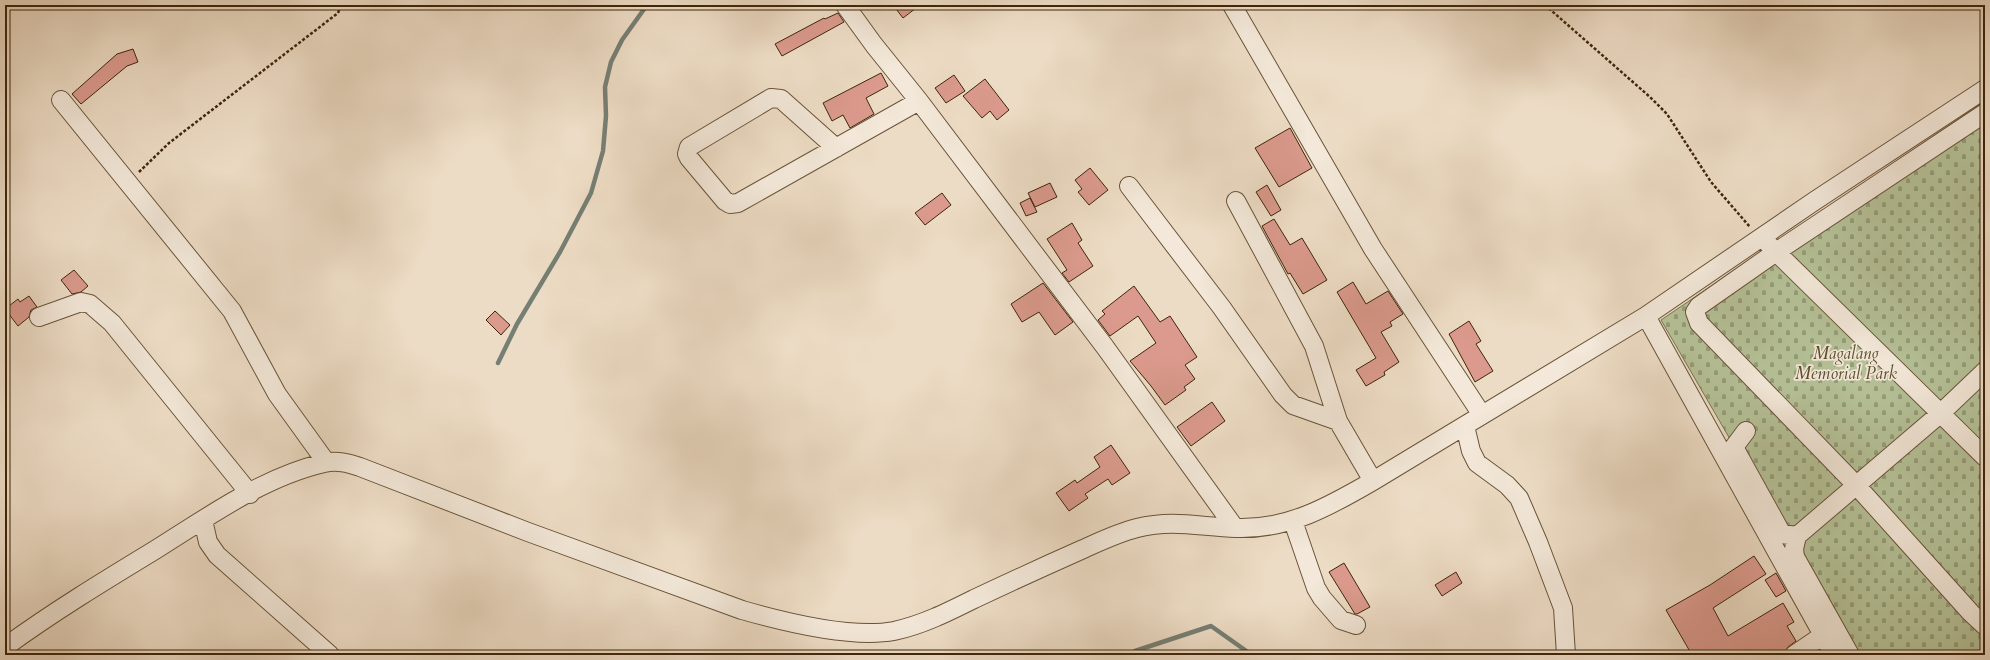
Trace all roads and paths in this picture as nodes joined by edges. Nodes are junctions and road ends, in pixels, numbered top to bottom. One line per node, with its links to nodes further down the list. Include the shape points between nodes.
1 (14, 5): 6 (path)
2 (341, 5): 12 (path, via 338,13 169,144)
3 (845, 5): 9 (street)
4 (1232, 5): 21 (street, via 1373,249)
5 (1546, 5): 15 (path, via 1667,114 1711,182)
6 (5, 13)
7 (1985, 89): 15 (street)
8 (61, 100): 12 (street)
9 (920, 101): 11 (street); 32 (street, via 1105,347)
10 (1985, 113): 16 (street)
11 (836, 148): 11 (street, via 734,204 725,202 687,154 689,147 771,98 781,99)
12 (128, 181): 26 (street, via 232,311 277,394)
13 (1129, 186): 22 (street, via 1222,308 1283,395 1293,405)
14 (1236, 200): 22 (street, via 1314,346)
15 (1761, 238): 16 (street); 17 (street)
16 (1776, 252): 20 (street); 28 (street, via 1699,306 1696,312 1699,323)
17 (1646, 316): 21 (street); 36 (street)
18 (39, 318): 29 (street, via 81,302 90,304 112,323)
19 (1985, 371): 20 (street)
20 (1941, 413): 25 (street); 28 (street)
21 (1482, 415): 23 (street)
22 (1338, 420): 27 (street)
23 (1465, 426): 27 (street); 39 (street, via 1476,463 1507,485 1519,498 1563,608)
24 (1746, 431): 33 (street, via 1734,447 1782,534)
25 (1985, 458)
26 (326, 462): 29 (street, via 290,474); 32 (street, via 343,462 360,467 742,610 781,621 867,632 892,631 937,617 1035,570 1136,528 1182,523)
27 (1373, 481): 31 (street, via 1332,505)
28 (1856, 486): 33 (street); 35 (street)
29 (250, 494): 30 (street)
30 (203, 520): 37 (street, via 86,593); 38 (street, via 208,542 217,555)
31 (1292, 521): 32 (street, via 1254,528); 34 (street, via 1322,598 1341,620)
32 (1235, 528)
33 (1797, 536): 42 (street, via 1794,557)
34 (1356, 625)
35 (1985, 626)
36 (1822, 636): 40 (street); 41 (street)
37 (5, 648)
38 (330, 655)
39 (1566, 655)
40 (1794, 655)
41 (1834, 655)
42 (1850, 655)

